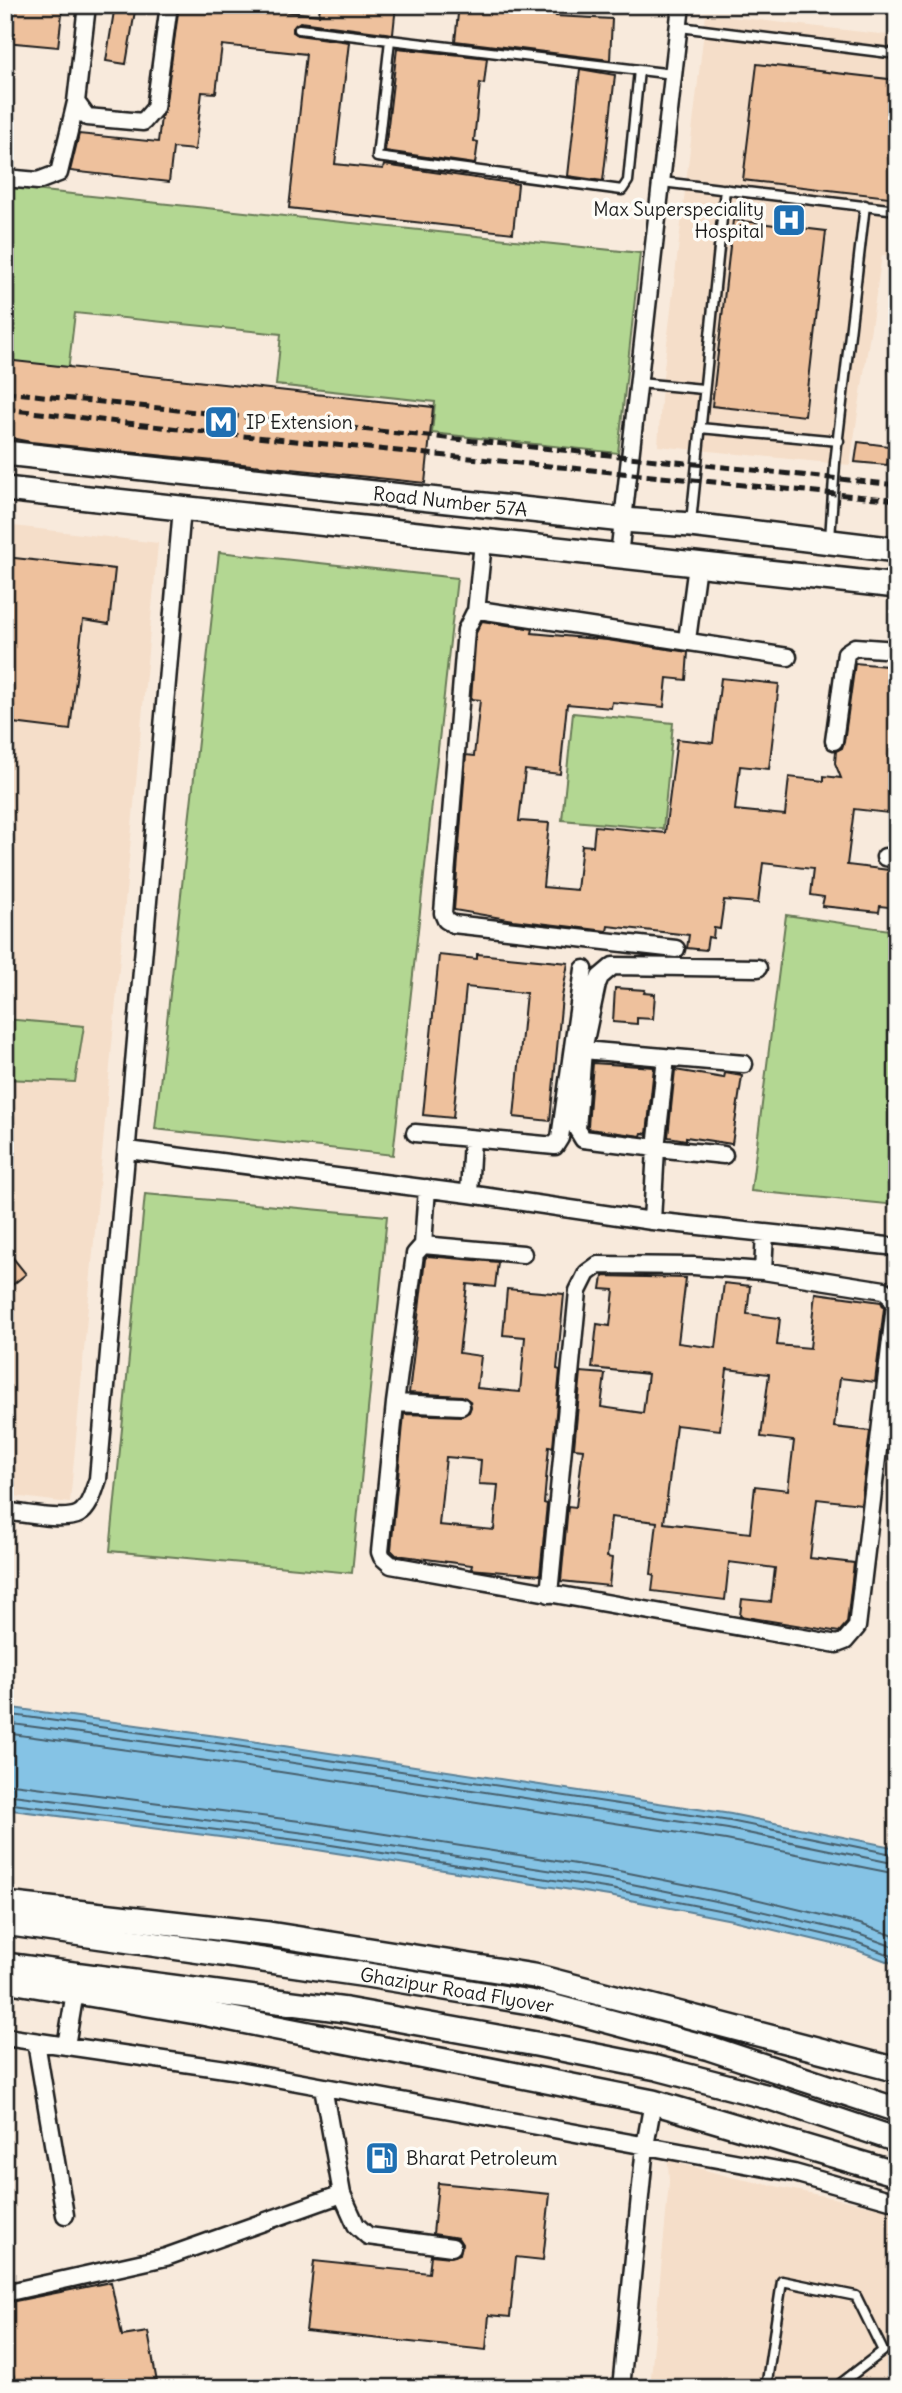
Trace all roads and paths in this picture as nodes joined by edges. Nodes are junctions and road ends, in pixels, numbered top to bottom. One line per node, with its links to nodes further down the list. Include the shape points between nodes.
1 (87, 5): 11 (street)
2 (169, 5): 11 (street, via 155,108 143,122 87,117)
3 (669, 5): 4 (lane)
4 (681, 6): 5 (street)
5 (680, 27): 8 (lane); 10 (street)
6 (299, 29): 7 (lane)
7 (390, 40): 9 (lane); 9 (lane, via 377,157 622,190 628,181)
8 (897, 54)
9 (639, 70): 10 (lane)
10 (673, 74): 13 (street)
11 (76, 102): 12 (street, via 59,173 38,181)
12 (5, 178)
13 (662, 181): 14 (lane); 17 (street)
14 (725, 189): 15 (lane); 18 (lane)
15 (865, 205): 16 (lane); 20 (lane)
16 (897, 210)
17 (639, 383): 18 (lane); 24 (street)
18 (703, 389): 19 (lane)
19 (701, 428): 20 (lane); 25 (lane)
20 (839, 441): 27 (lane)
21 (5, 453): 24 (main road, Road Number 57A)
22 (5, 489): 23 (main road, Road Number 57A)
23 (182, 508): 26 (main road, Road Number 57A); 46 (street)
24 (623, 520): 25 (main road, Road Number 57A); 29 (street)
25 (691, 525): 27 (main road, Road Number 57A)
26 (483, 542): 29 (main road, Road Number 57A); 32 (street)
27 (830, 542): 28 (main road, Road Number 57A)
28 (897, 550)
29 (619, 556): 30 (main road, Road Number 57A)
30 (697, 565): 31 (main road, Road Number 57A); 33 (street)
31 (897, 586)
32 (476, 612): 33 (street); 37 (street, via 466,630 446,920)
33 (687, 640): 35 (street)
34 (897, 650): 36 (street, via 855,647 846,653)
35 (788, 657)
36 (834, 741)
37 (676, 949)
38 (758, 968): 40 (street, via 613,966 597,984)
39 (584, 969): 44 (street, via 558,1143 552,1147)
40 (583, 1051): 41 (street); 45 (street, via 580,1136)
41 (666, 1058): 42 (street); 45 (street)
42 (744, 1065)
43 (415, 1133): 44 (street)
44 (472, 1139): 49 (street)
45 (656, 1148): 47 (street); 50 (street)
46 (128, 1150): 48 (street); 58 (street, via 98,1479 81,1513 68,1517)
47 (724, 1155)
48 (427, 1188): 49 (street); 52 (street)
49 (469, 1194): 50 (street)
50 (652, 1221): 51 (street)
51 (765, 1233): 53 (street); 55 (street)
52 (424, 1245): 54 (street); 56 (street, via 413,1259)
53 (897, 1247)
54 (523, 1254)
55 (763, 1270): 59 (street, via 598,1265 587,1273 578,1291); 59 (street, via 884,1290 894,1300 857,1627 852,1636 837,1644)
56 (395, 1403): 57 (street); 59 (street, via 382,1557 391,1565)
57 (461, 1406)
58 (5, 1511)
59 (549, 1594)
60 (5, 1904): 68 (main road, via 269,1934 534,1976)
61 (5, 1923): 71 (main road, Ghazipur Road Flyover, via 548,2005 709,2048)
62 (5, 1965): 72 (main road, Ghazipur Road Flyover, via 346,2010 657,2068 768,2097)
63 (5, 1980): 64 (main road)
64 (75, 1992): 67 (street); 70 (main road, via 215,2015)
65 (5, 2038): 66 (street)
66 (36, 2042): 67 (street); 77 (street)
67 (66, 2046): 69 (street)
68 (897, 2070)
69 (323, 2087): 73 (street); 75 (street)
70 (653, 2102): 73 (street); 74 (main road)
71 (897, 2109)
72 (897, 2140)
73 (645, 2146): 76 (street, via 794,2173); 80 (street)
74 (895, 2171)
75 (342, 2194): 78 (street, via 356,2225 368,2236); 79 (street, via 166,2258)
76 (897, 2202)
77 (65, 2215)
78 (452, 2247)
79 (5, 2293)
80 (621, 2388)
81 (766, 2388): 82 (lane, via 782,2281 856,2296 884,2351)
82 (835, 2388)

